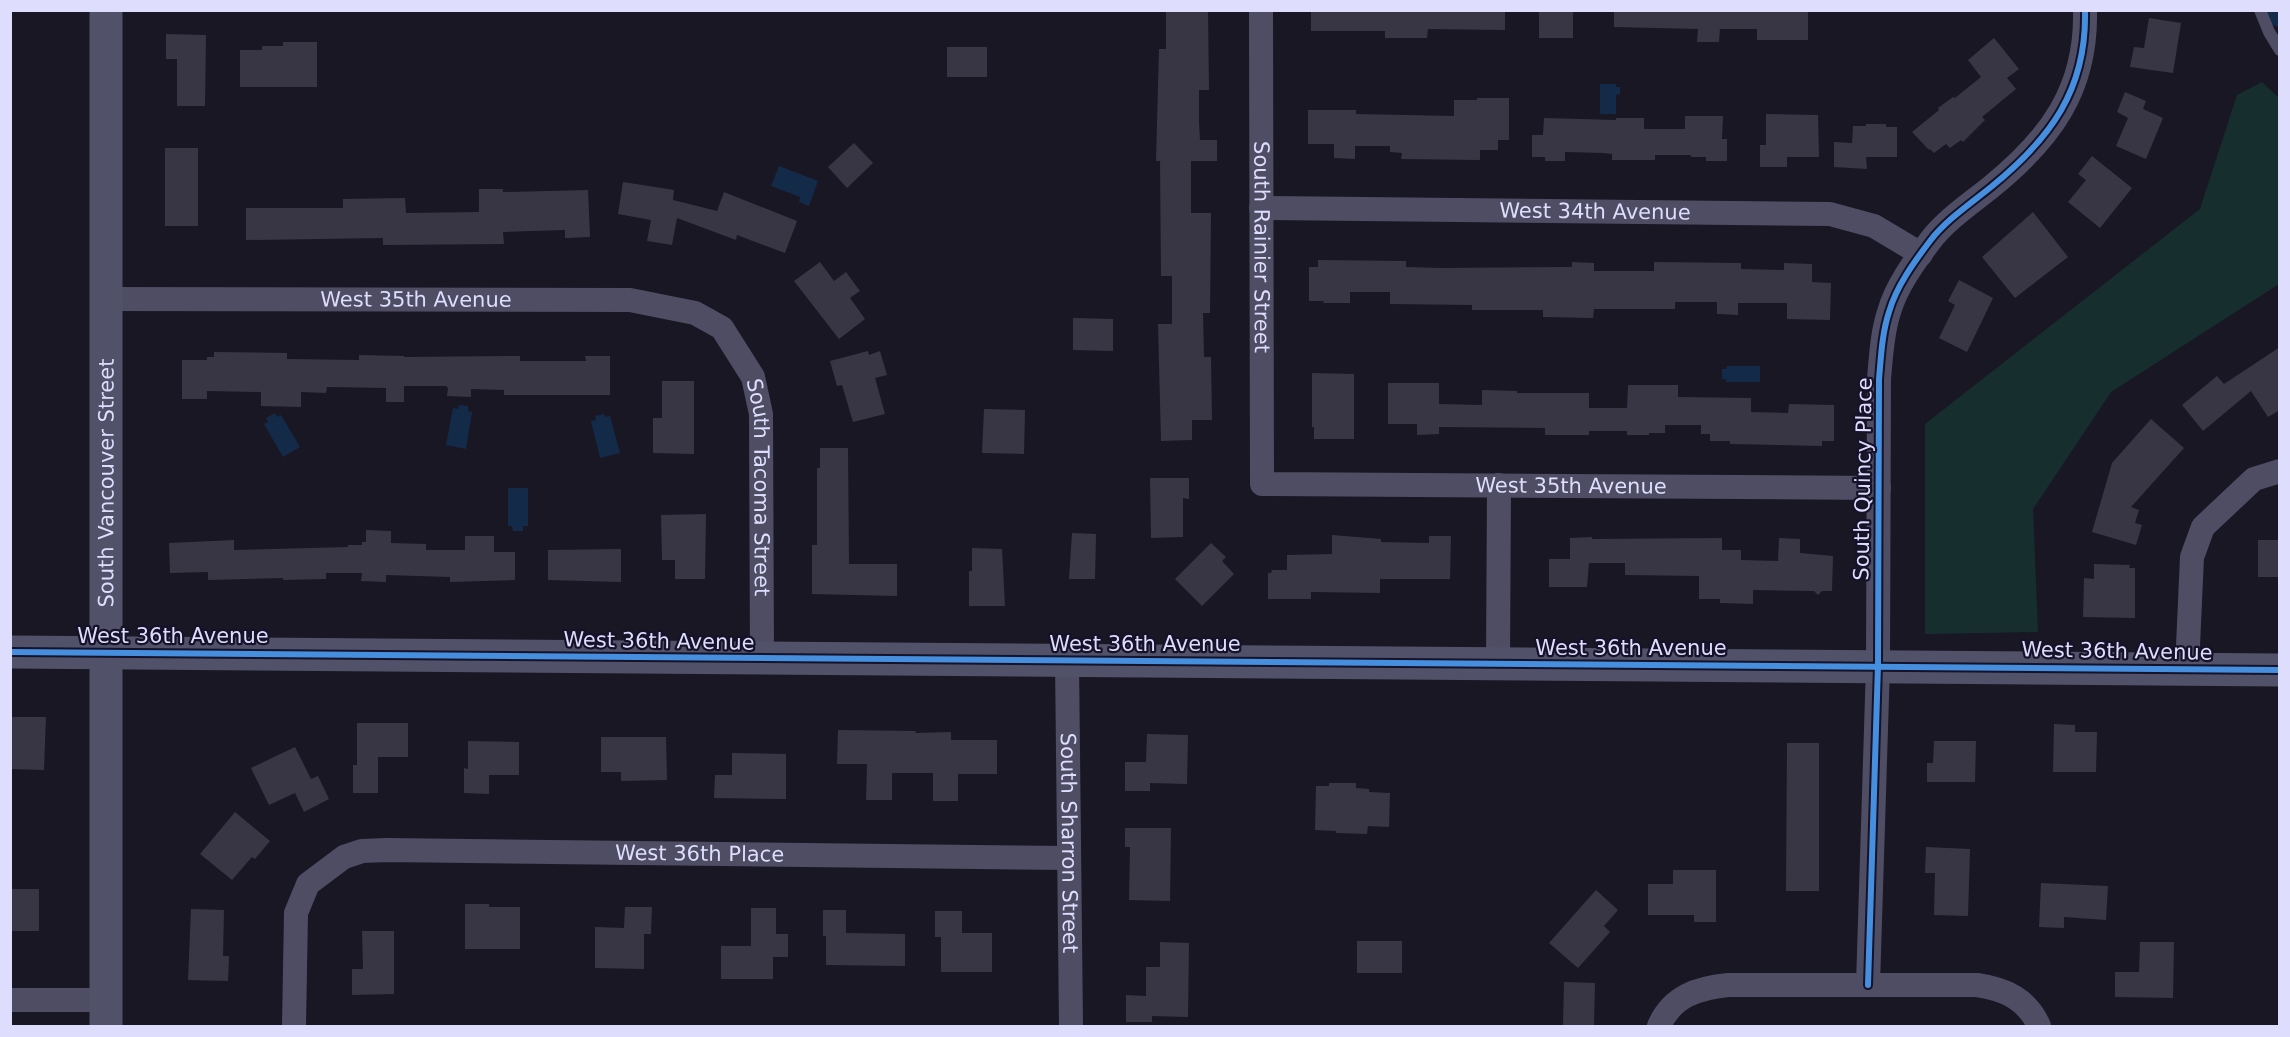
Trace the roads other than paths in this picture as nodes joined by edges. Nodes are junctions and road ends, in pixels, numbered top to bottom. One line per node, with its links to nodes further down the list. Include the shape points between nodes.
1 (106, 10): 8 (street, South Vancouver Street)
2 (1261, 10): 6 (street, South Rainier Street)
3 (2085, 10): 7 (street, South Quincy Place, via 2082,59 2047,133 2009,172 1945,224)
4 (2260, 10): 5 (lane)
5 (2280, 50)
6 (1261, 208): 7 (street, West 34th Avenue, via 1830,214 1874,226); 11 (street, South Rainier Street)
7 (1921, 254): 13 (street, South Quincy Place, via 1889,311 1882,346)
8 (106, 299): 9 (street, West 35th Avenue, via 630,300 695,313); 15 (street, South Vancouver Street)
9 (722, 328): 16 (street, South Tacoma Street, via 753,377 761,414)
10 (2280, 471): 20 (street, via 2254,479 2203,527 2192,558)
11 (1263, 484): 12 (street, West 35th Avenue)
12 (1499, 485): 13 (street, West 35th Avenue); 18 (street)
13 (1879, 488): 19 (street, South Quincy Place)
14 (10, 652): 15 (street, West 36th Avenue)
15 (105, 652): 16 (street, West 36th Avenue); 25 (street, South Vancouver Street)
16 (762, 658): 17 (street, West 36th Avenue)
17 (1067, 660): 18 (street, West 36th Avenue); 22 (street, South Sharron Street)
18 (1498, 663): 19 (street, West 36th Avenue)
19 (1878, 666): 20 (street, West 36th Avenue); 23 (street, South Quincy Place)
20 (2187, 668): 21 (street, West 36th Avenue)
21 (2280, 670)
22 (1069, 858): 26 (street, West 36th Place, via 362,851 332,864 308,884 296,913); 27 (street, South Sharron Street)
23 (1868, 985): 28 (street, via 1709,987 1689,992 1676,1002); 29 (street, via 1997,988 2014,994)
24 (10, 1000): 25 (street)
25 (106, 1013)
26 (294, 1026)
27 (1071, 1026)
28 (1659, 1026)
29 (2039, 1026)

